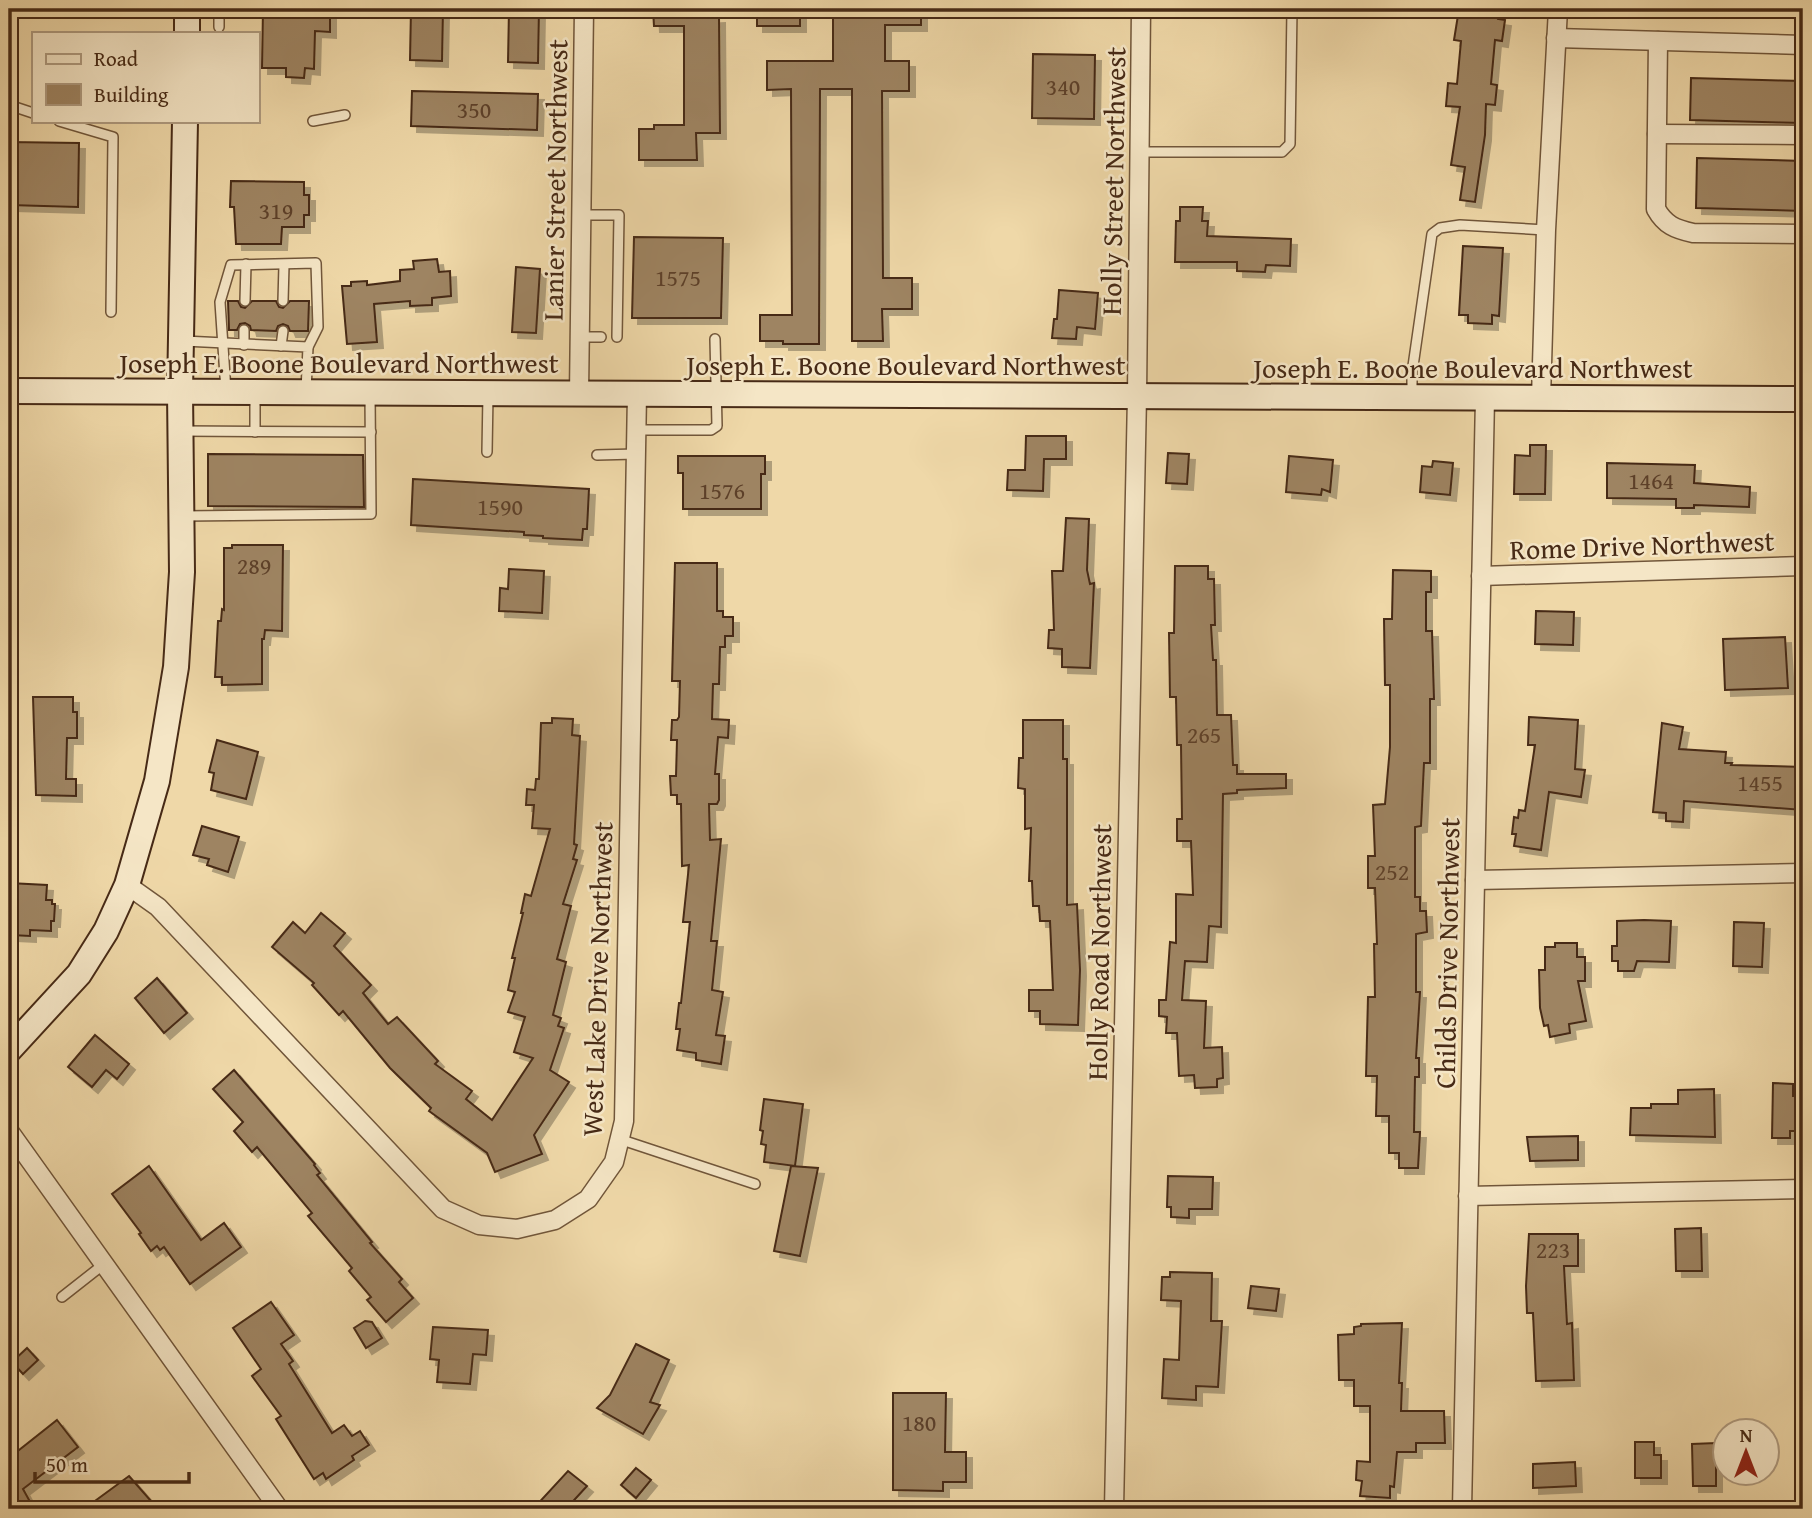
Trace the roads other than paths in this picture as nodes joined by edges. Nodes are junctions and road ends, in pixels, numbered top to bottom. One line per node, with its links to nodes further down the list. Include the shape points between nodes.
1 (187, 9): 8 (main road)
2 (219, 9): 7 (lane)
3 (584, 9): 21 (street, Lanier Street Northwest)
4 (1142, 9): 20 (street, Holly Street Northwest)
5 (1292, 9): 20 (lane, via 1290,144 1282,152)
6 (1558, 9): 9 (street)
7 (219, 27)
8 (187, 32)
9 (1556, 38): 10 (street); 22 (street)
10 (1658, 41): 11 (street); 18 (street)
11 (1803, 45)
12 (9, 106): 13 (lane)
13 (32, 113)
14 (345, 115): 15 (lane)
15 (313, 121)
16 (62, 122): 28 (lane, via 113,137)
17 (185, 122): 35 (main road)
18 (1657, 134): 19 (street); 23 (street, via 1656,209 1663,222 1693,233)
19 (1803, 135)
20 (1140, 152): 50 (street, Holly Street Northwest)
21 (581, 215): 31 (street, Lanier Street Northwest); 33 (lane, via 619,215)
22 (1546, 230): 51 (lane, via 1460,225 1432,234); 53 (street)
23 (1803, 234)
24 (246, 264): 25 (lane); 26 (lane); 36 (lane, via 231,265 220,302)
25 (284, 265): 27 (lane); 39 (lane, via 316,263 318,327)
26 (245, 301)
27 (283, 301)
28 (111, 312)
29 (244, 330): 37 (lane)
30 (283, 331): 38 (lane)
31 (580, 337): 32 (lane); 47 (street, Lanier Street Northwest)
32 (601, 337)
33 (617, 337)
34 (715, 339): 49 (lane)
35 (181, 341): 36 (lane); 41 (main road)
36 (223, 344): 37 (lane); 42 (lane)
37 (244, 345): 38 (lane)
38 (281, 346): 39 (lane)
39 (308, 347): 44 (lane)
40 (9, 391): 41 (main road, Joseph E. Boone Boulevard Northwest)
41 (180, 392): 42 (main road, Joseph E. Boone Boulevard Northwest); 56 (main road)
42 (226, 392): 43 (main road, Joseph E. Boone Boulevard Northwest)
43 (255, 393): 44 (main road, Joseph E. Boone Boulevard Northwest); 57 (lane)
44 (306, 393): 45 (main road, Joseph E. Boone Boulevard Northwest)
45 (370, 393): 46 (main road, Joseph E. Boone Boulevard Northwest); 58 (lane)
46 (488, 393): 47 (main road, Joseph E. Boone Boulevard Northwest); 59 (lane)
47 (579, 394): 48 (main road, Joseph E. Boone Boulevard Northwest)
48 (637, 394): 49 (main road, Joseph E. Boone Boulevard Northwest); 55 (street, West Lake Drive Northwest)
49 (716, 394): 50 (main road, Joseph E. Boone Boulevard Northwest); 55 (lane, via 716,426 711,430)
50 (1137, 396): 51 (main road, Joseph E. Boone Boulevard Northwest); 77 (street, Holly Road Northwest)
51 (1412, 397): 52 (main road, Joseph E. Boone Boulevard Northwest)
52 (1485, 398): 53 (main road, Joseph E. Boone Boulevard Northwest); 64 (street, Childs Drive Northwest)
53 (1541, 398): 54 (main road, Joseph E. Boone Boulevard Northwest)
54 (1803, 399)
55 (637, 430): 60 (street, West Lake Drive Northwest)
56 (180, 431): 57 (lane); 62 (main road)
57 (255, 432): 58 (lane)
58 (371, 432): 62 (lane, via 372,514)
59 (487, 453)
60 (636, 453): 61 (lane); 70 (street, West Lake Drive Northwest, via 624,1108)
61 (597, 454)
62 (181, 516): 67 (main road, via 176,667 158,781)
63 (1803, 566): 64 (street, Rome Drive Northwest)
64 (1481, 576): 66 (street, Childs Drive Northwest)
65 (1803, 873): 66 (street)
66 (1475, 880): 73 (street, Childs Drive Northwest)
67 (127, 885): 68 (main road, via 79,974); 70 (street, West Lake Drive Northwest, via 158,907 443,1209 479,1226 517,1229 555,1220 588,1199 614,1162)
68 (9, 1050)
69 (9, 1131): 74 (street)
70 (619, 1139): 71 (lane)
71 (755, 1184)
72 (1803, 1189): 73 (street)
73 (1468, 1196): 78 (street, Childs Drive Northwest)
74 (104, 1264): 75 (lane); 76 (street)
75 (62, 1297)
76 (279, 1509)
77 (1114, 1509)
78 (1462, 1509)

